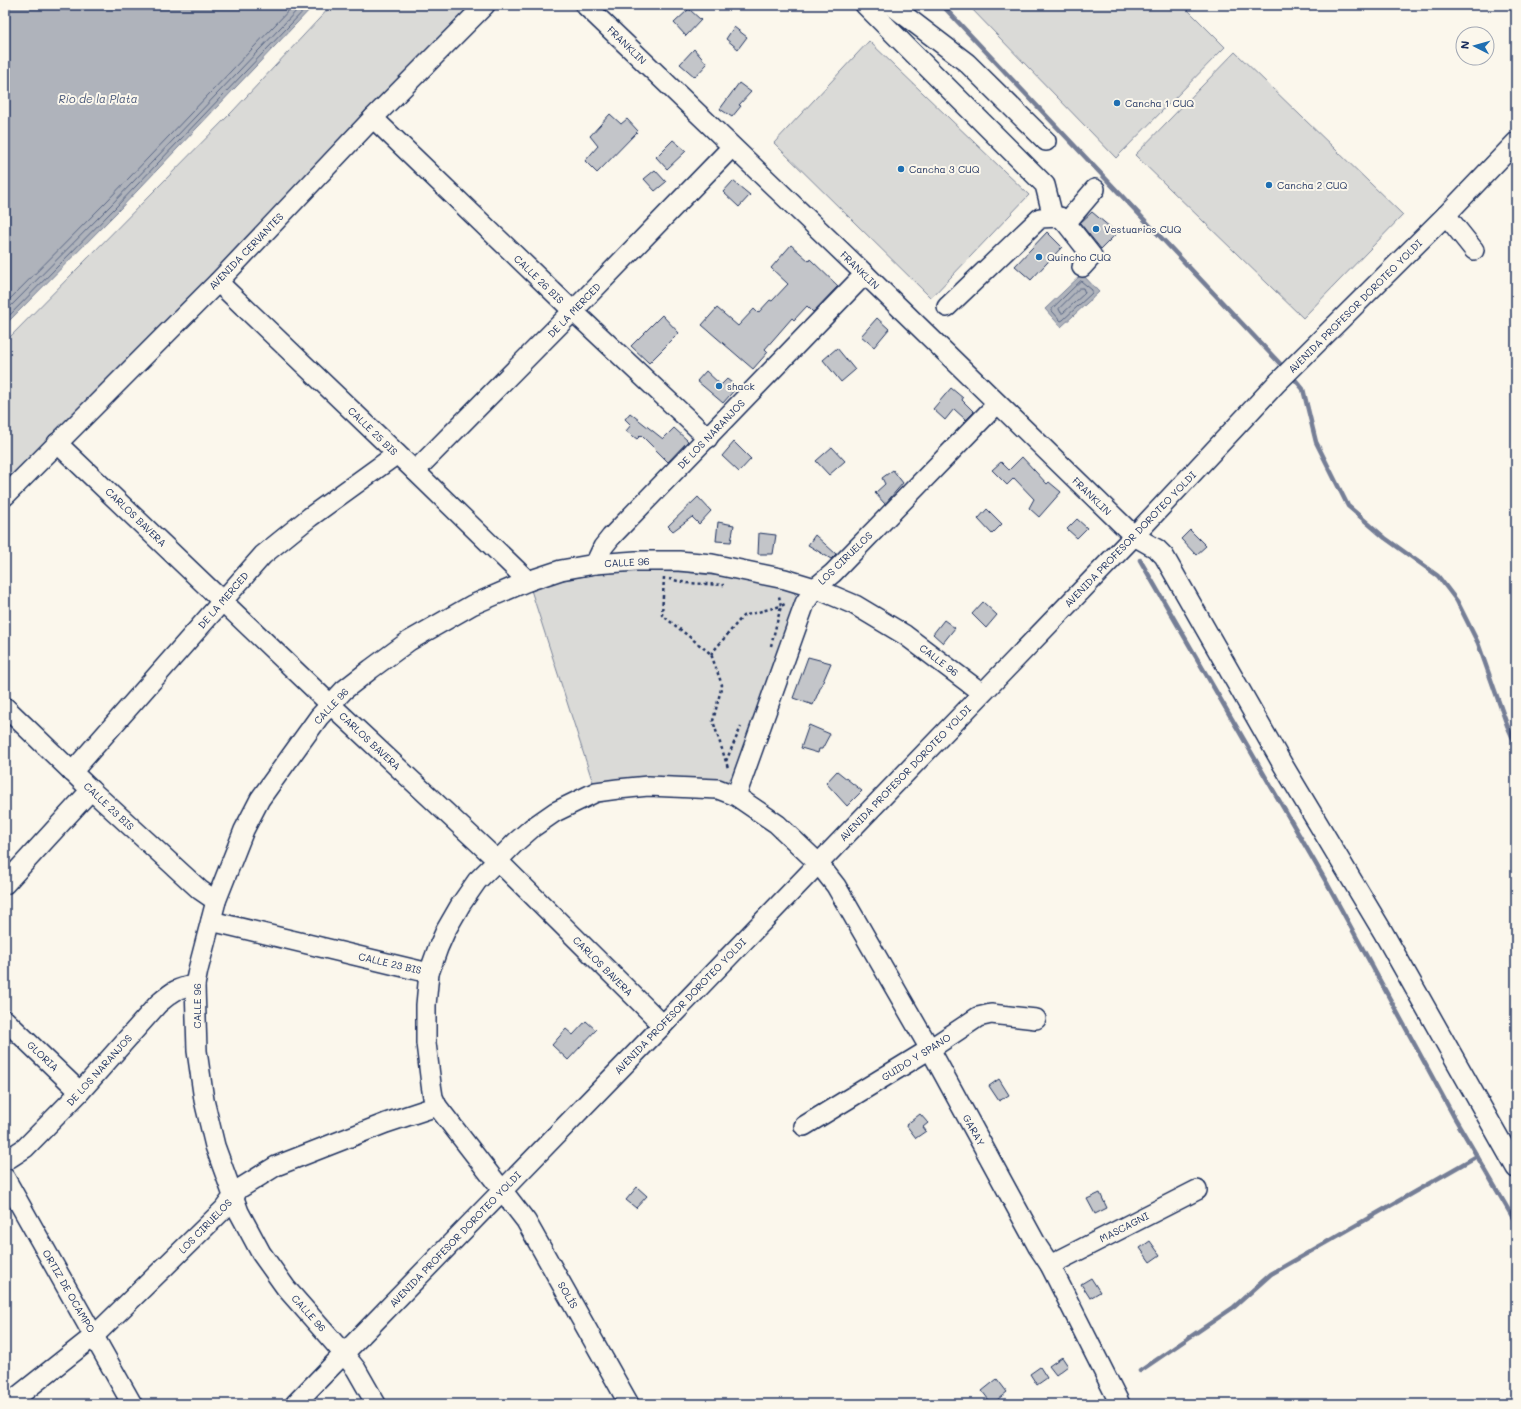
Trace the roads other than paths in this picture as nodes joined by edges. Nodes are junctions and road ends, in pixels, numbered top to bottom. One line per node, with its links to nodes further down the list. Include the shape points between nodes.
1 (485, 5): 5 (street, AVENIDA CERVANTES)
2 (585, 5): 8 (street, FRANKLIN)
3 (865, 5): 11 (street, via 1045,185)
4 (891, 5): 6 (street, via 967,63)
5 (373, 118): 15 (street, AVENIDA CERVANTES); 17 (street, CALLE 26 BIS)
6 (1046, 141)
7 (1516, 142): 10 (street, AVENIDA PROFESOR DOROTEO YOLDI)
8 (732, 147): 14 (street, FRANKLIN); 17 (street, DE LA MERCED)
9 (1095, 189): 11 (street)
10 (1446, 215): 12 (street); 24 (street, AVENIDA PROFESOR DOROTEO YOLDI, via 1276,384)
11 (1060, 220): 13 (street, via 1092,256); 16 (street, via 1040,218)
12 (1474, 250)
13 (1082, 267)
14 (865, 274): 18 (street, FRANKLIN); 19 (street, DE LOS NARANJOS)
15 (218, 282): 20 (street, AVENIDA CERVANTES); 21 (street, CALLE 25 BIS)
16 (947, 307)
17 (573, 311): 19 (street, CALLE 26 BIS); 22 (street, DE LA MERCED)
18 (997, 404): 24 (street, FRANKLIN); 27 (street, LOS CIRUELOS, via 833,573)
19 (708, 438): 25 (street, DE LOS NARANJOS, via 611,537)
20 (57, 443): 23 (street, AVENIDA CERVANTES); 28 (street, CARLOS BAVERA)
21 (397, 454): 22 (street, CALLE 25 BIS); 28 (street, DE LA MERCED, via 275,545)
22 (416, 471): 26 (street, CALLE 25 BIS)
23 (5, 496)
24 (1134, 536): 29 (street, AVENIDA PROFESOR DOROTEO YOLDI); 50 (street, FRANKLIN, via 1164,556 1283,765 1383,932)
25 (595, 564): 26 (street, CALLE 96, via 561,570); 27 (street, CALLE 96, via 636,561 712,564)
26 (528, 581): 30 (street, CALLE 96, via 472,605 409,642 344,690)
27 (815, 588): 29 (street, CALLE 96, via 855,606 905,635); 34 (street, LOS CIRUELOS, via 806,604)
28 (223, 600): 30 (street, CARLOS BAVERA); 32 (street, DE LA MERCED)
29 (982, 693): 36 (street, AVENIDA PROFESOR DOROTEO YOLDI)
30 (330, 704): 35 (street, CARLOS BAVERA); 38 (street, CALLE 96, via 260,799 244,830)
31 (5, 708): 32 (street, CALLE 23 BIS)
32 (72, 772): 33 (street, CALLE 23 BIS)
33 (91, 790): 37 (street); 38 (street, CALLE 23 BIS, via 200,890)
34 (737, 791): 35 (street, GARAY, via 648,786 596,792 555,812 532,828); 36 (street, GARAY)
35 (497, 860): 40 (street, GARAY, via 477,881 461,904 443,936); 44 (street, CARLOS BAVERA)
36 (818, 863): 44 (street, AVENIDA PROFESOR DOROTEO YOLDI); 45 (street, GARAY, via 836,886)
37 (5, 884)
38 (216, 901): 39 (street, CALLE 96)
39 (210, 921): 40 (street, CALLE 23 BIS); 41 (street, CALLE 96)
40 (429, 972): 47 (street, GARAY, via 426,1043 433,1097)
41 (195, 985): 46 (street, DE LOS NARANJOS, via 172,992 158,1004); 54 (street, CALLE 96, via 197,1051 204,1100 215,1146)
42 (1036, 1019): 45 (street, GUIDO Y SPANO, via 991,1014 978,1017)
43 (5, 1020): 46 (street, GLORIA)
44 (663, 1025): 52 (street, AVENIDA PROFESOR DOROTEO YOLDI)
45 (930, 1049): 48 (street, GUIDO Y SPANO); 55 (street, GARAY)
46 (80, 1092): 49 (street, DE LOS NARANJOS, via 25,1148)
47 (437, 1106): 52 (street, SOLÍS); 54 (street, LOS CIRUELOS, via 276,1166 239,1189)
48 (804, 1126)
49 (5, 1160)
50 (1516, 1168)
51 (5, 1178): 56 (street, ORTIZ DE OCAMPO)
52 (501, 1190): 57 (street, AVENIDA PROFESOR DOROTEO YOLDI); 63 (street, SOLÍS, via 526,1221)
53 (1197, 1190): 55 (street, MASCAGNI)
54 (233, 1198): 56 (street, LOS CIRUELOS, via 224,1210); 57 (street, CALLE 96, via 262,1253 286,1288)
55 (1050, 1265): 58 (street, GARAY)
56 (94, 1336): 59 (street, LOS CIRUELOS); 60 (street, ORTIZ DE OCAMPO)
57 (344, 1354): 61 (street, AVENIDA PROFESOR DOROTEO YOLDI); 62 (street, CALLE 96, via 356,1369)
58 (1117, 1403)
59 (8, 1404)
60 (132, 1404)
61 (295, 1404)
62 (376, 1404)
63 (629, 1404)

